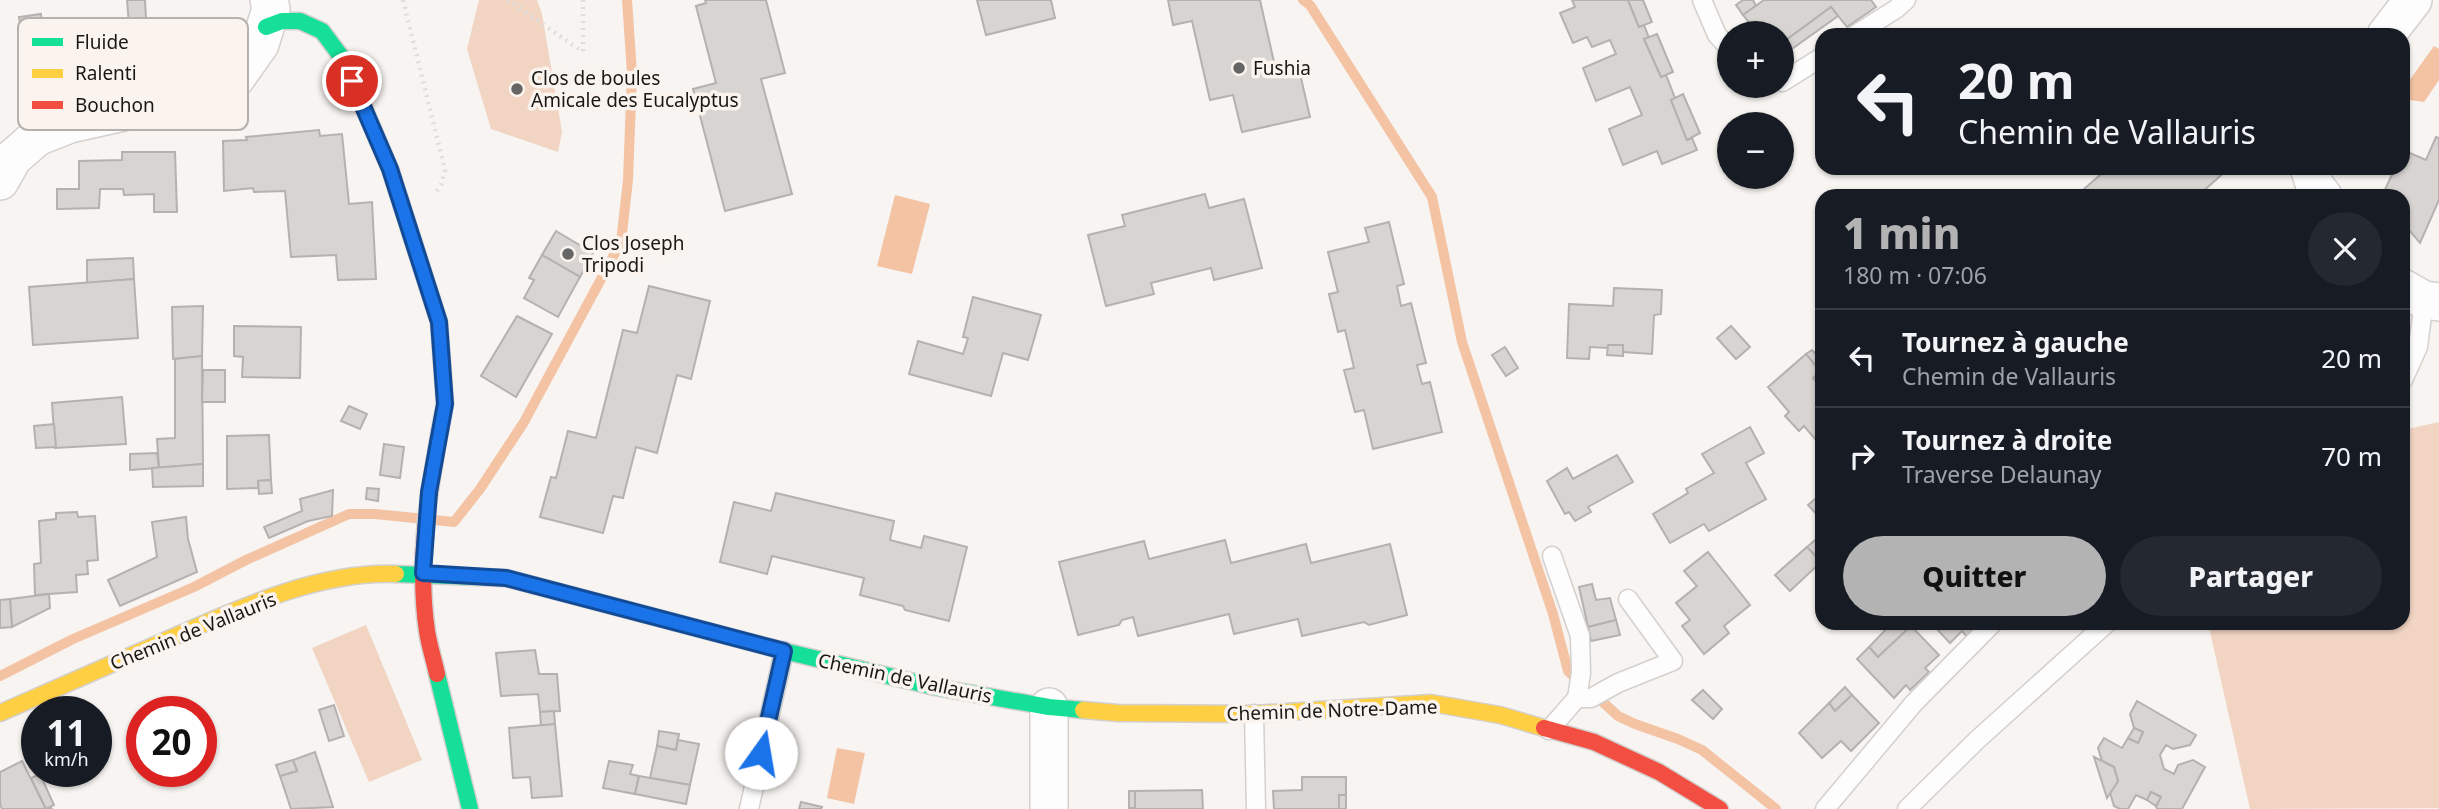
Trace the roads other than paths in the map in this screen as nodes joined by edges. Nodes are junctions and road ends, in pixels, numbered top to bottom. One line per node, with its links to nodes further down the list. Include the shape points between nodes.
1 (1702, 0): 7 (lane)
2 (1906, 0): 5 (lane)
3 (2413, 0): 6 (street)
4 (267, 13): 9 (street, via 260,44); 16 (street, via 322,31 343,58 390,169 439,322 445,404 429,492)
5 (1867, 28)
6 (2391, 28)
7 (1717, 35)
8 (1815, 61): 10 (lane)
9 (248, 63)
10 (1794, 74)
11 (55, 130): 12 (street, via 37,137 13,158)
12 (0, 181)
13 (2422, 297): 14 (lane, via 2418,346)
14 (2410, 364)
15 (1552, 556): 21 (lane, via 1580,636)
16 (423, 573): 20 (street, Chemin de Vallauris, via 506,578); 23 (street, Chemin de Vallauris, via 376,573 322,583 242,607); 26 (street, via 427,631)
17 (1628, 599): 21 (lane, via 1673,661)
18 (1986, 630): 31 (lane, via 1914,703)
19 (2099, 630): 32 (lane)
20 (784, 651): 22 (street, Chemin de Vallauris, via 935,687); 27 (lane)
21 (1584, 698): 25 (lane)
22 (1049, 707): 24 (street, Chemin de Notre-Dame, via 1118,713); 28 (street)
23 (0, 713)
24 (1254, 714): 25 (street, Chemin de Notre-Dame, via 1431,703 1500,715); 29 (lane)
25 (1549, 730): 30 (street, Chemin de Notre-Dame, via 1594,742 1659,772)
26 (470, 809)
27 (749, 809)
28 (1049, 809)
29 (1256, 809)
30 (1720, 809)
31 (1825, 809)
32 (1907, 809)

